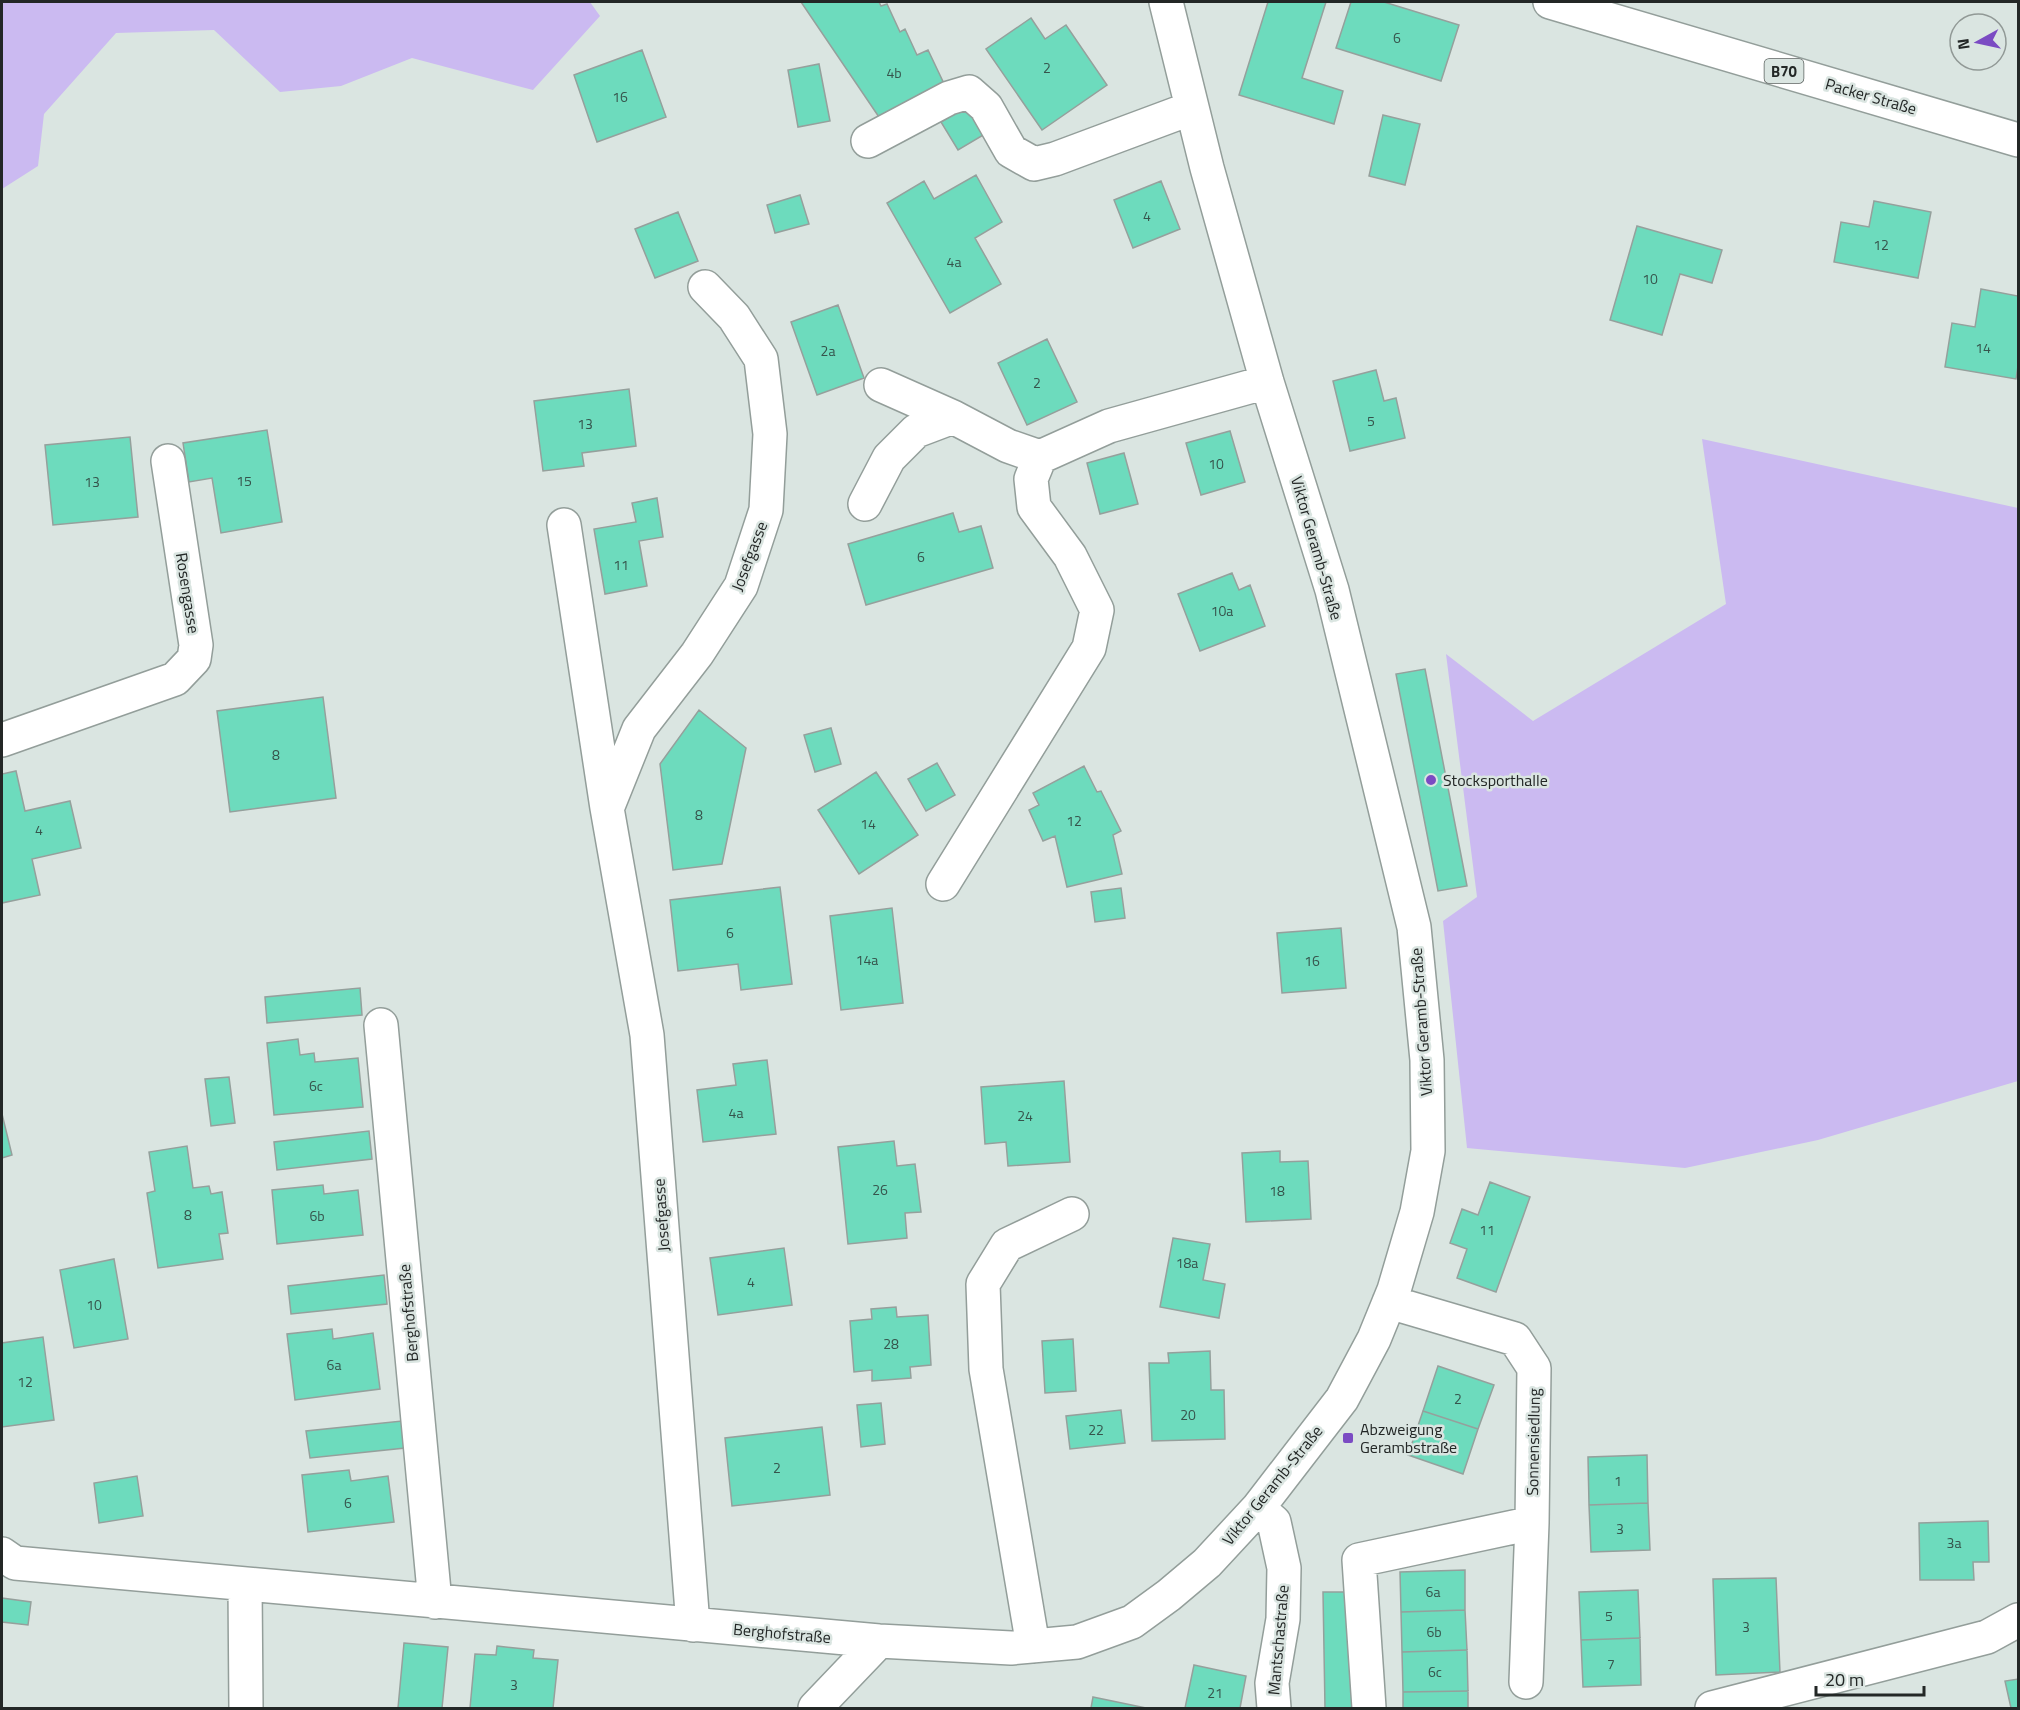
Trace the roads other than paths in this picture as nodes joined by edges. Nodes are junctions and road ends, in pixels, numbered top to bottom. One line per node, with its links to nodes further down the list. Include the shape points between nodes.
1 (1166, 2): 3 (street, Viktor Geramb-Straße)
2 (1550, 2): 4 (street, Packer Straße / B70)
3 (1192, 108): 5 (street, via 1034,165 1011,151 986,107 969,92 949,98); 7 (street, Viktor Geramb-Straße)
4 (2019, 140)
5 (868, 141)
6 (705, 287): 15 (street, Josefgasse, via 734,317 761,359 770,434 766,510 741,586 697,654 639,729)
7 (1267, 382): 10 (street, via 1109,426); 19 (street, Viktor Geramb-Straße, via 1332,590 1414,927 1427,1060 1428,1151 1417,1212)
8 (881, 385): 9 (street)
9 (953, 417): 10 (street, via 1008,446); 12 (street, via 916,431 889,458)
10 (1040, 457): 16 (street, via 1031,479 1034,507 1070,556 1097,610 1089,648)
11 (168, 460): 14 (street, Rosengasse, via 196,645 194,659 175,679)
12 (866, 504)
13 (564, 525): 15 (street, Josefgasse)
14 (2, 740)
15 (608, 808): 26 (street, Josefgasse, via 647,1035)
16 (943, 884)
17 (381, 1024): 24 (street, Berghofstraße)
18 (1072, 1214): 28 (street, via 1007,1245 983,1284 986,1369)
19 (1389, 1302): 20 (street, Viktor Geramb-Straße, via 1342,1399); 21 (street, Sonnensiedlung, via 1515,1339 1528,1358 1534,1368)
20 (1258, 1508): 28 (street, Viktor Geramb-Straße, via 1206,1563 1132,1622 1077,1642); 32 (street, Mantschastraße, via 1274,1522 1284,1568 1283,1618 1272,1683)
21 (1532, 1523): 29 (street, Sonnensiedlung); 33 (street, via 1359,1560)
22 (2, 1554): 23 (street, Berghofstraße, via 15,1563)
23 (245, 1585): 24 (street, Berghofstraße); 30 (street)
24 (435, 1602): 26 (street, Berghofstraße)
25 (2019, 1620): 34 (street, via 1987,1637)
26 (693, 1625): 27 (street, Berghofstraße)
27 (879, 1641): 28 (street, Viktor Geramb-Straße); 31 (street)
28 (1033, 1646)
29 (1526, 1682)
30 (246, 1708)
31 (815, 1708)
32 (1274, 1708)
33 (1369, 1708)
34 (1712, 1708)

